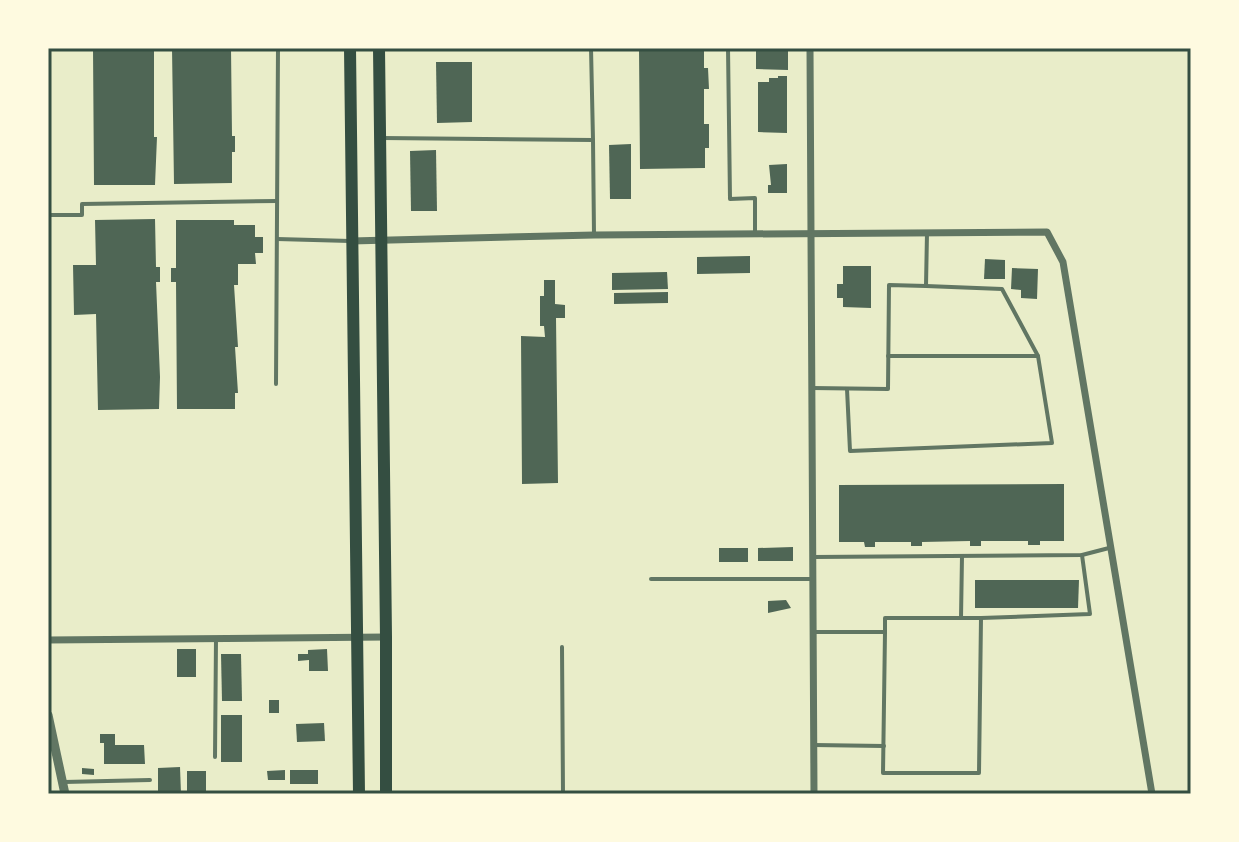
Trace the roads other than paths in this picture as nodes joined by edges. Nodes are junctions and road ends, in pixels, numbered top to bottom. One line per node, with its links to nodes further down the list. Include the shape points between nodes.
1 (278, 48): 9 (lane)
2 (350, 48): 16 (highway)
3 (379, 48): 7 (highway)
4 (591, 48): 8 (lane)
5 (728, 48): 13 (lane, via 730,199 755,198)
6 (810, 48): 11 (street)
7 (379, 138): 8 (lane); 17 (highway)
8 (593, 140): 14 (lane)
9 (277, 201): 10 (lane, via 82,204 82,215); 15 (lane)
10 (48, 215)
11 (811, 233): 12 (street); 13 (street); 22 (street)
12 (927, 233): 18 (lane); 24 (street, via 1047,232 1063,262)
13 (755, 234): 14 (street)
14 (594, 235): 17 (street)
15 (277, 239): 16 (lane); 21 (lane)
16 (351, 241): 17 (street); 36 (highway)
17 (380, 241): 34 (highway)
18 (926, 286): 19 (lane, via 889,285); 20 (lane, via 1002,289)
19 (888, 356): 20 (lane); 23 (lane, via 888,389)
20 (1038, 356): 23 (lane, via 1052,443 850,451)
21 (276, 384)
22 (812, 388): 23 (lane); 27 (street)
23 (847, 389)
24 (1109, 548): 25 (lane); 50 (street)
25 (1082, 555): 26 (lane); 31 (lane, via 1090,614)
26 (962, 556): 27 (lane); 30 (lane)
27 (813, 557): 29 (street)
28 (651, 579): 29 (lane)
29 (813, 579): 32 (street)
30 (961, 618): 31 (lane); 33 (lane, via 885,618)
31 (981, 618): 41 (lane, via 979,773 883,773)
32 (813, 632): 33 (lane); 40 (street)
33 (885, 632): 41 (lane)
34 (386, 637): 36 (street); 47 (highway)
35 (216, 639): 36 (street); 37 (street); 42 (lane)
36 (359, 639): 46 (highway)
37 (48, 640)
38 (562, 647): 48 (lane)
39 (48, 715): 44 (street)
40 (813, 745): 41 (lane); 49 (street)
41 (884, 746)
42 (215, 757)
43 (150, 780): 44 (lane)
44 (64, 782): 45 (street)
45 (65, 794)
46 (359, 794)
47 (386, 794)
48 (563, 794)
49 (814, 794)
50 (1152, 794)

